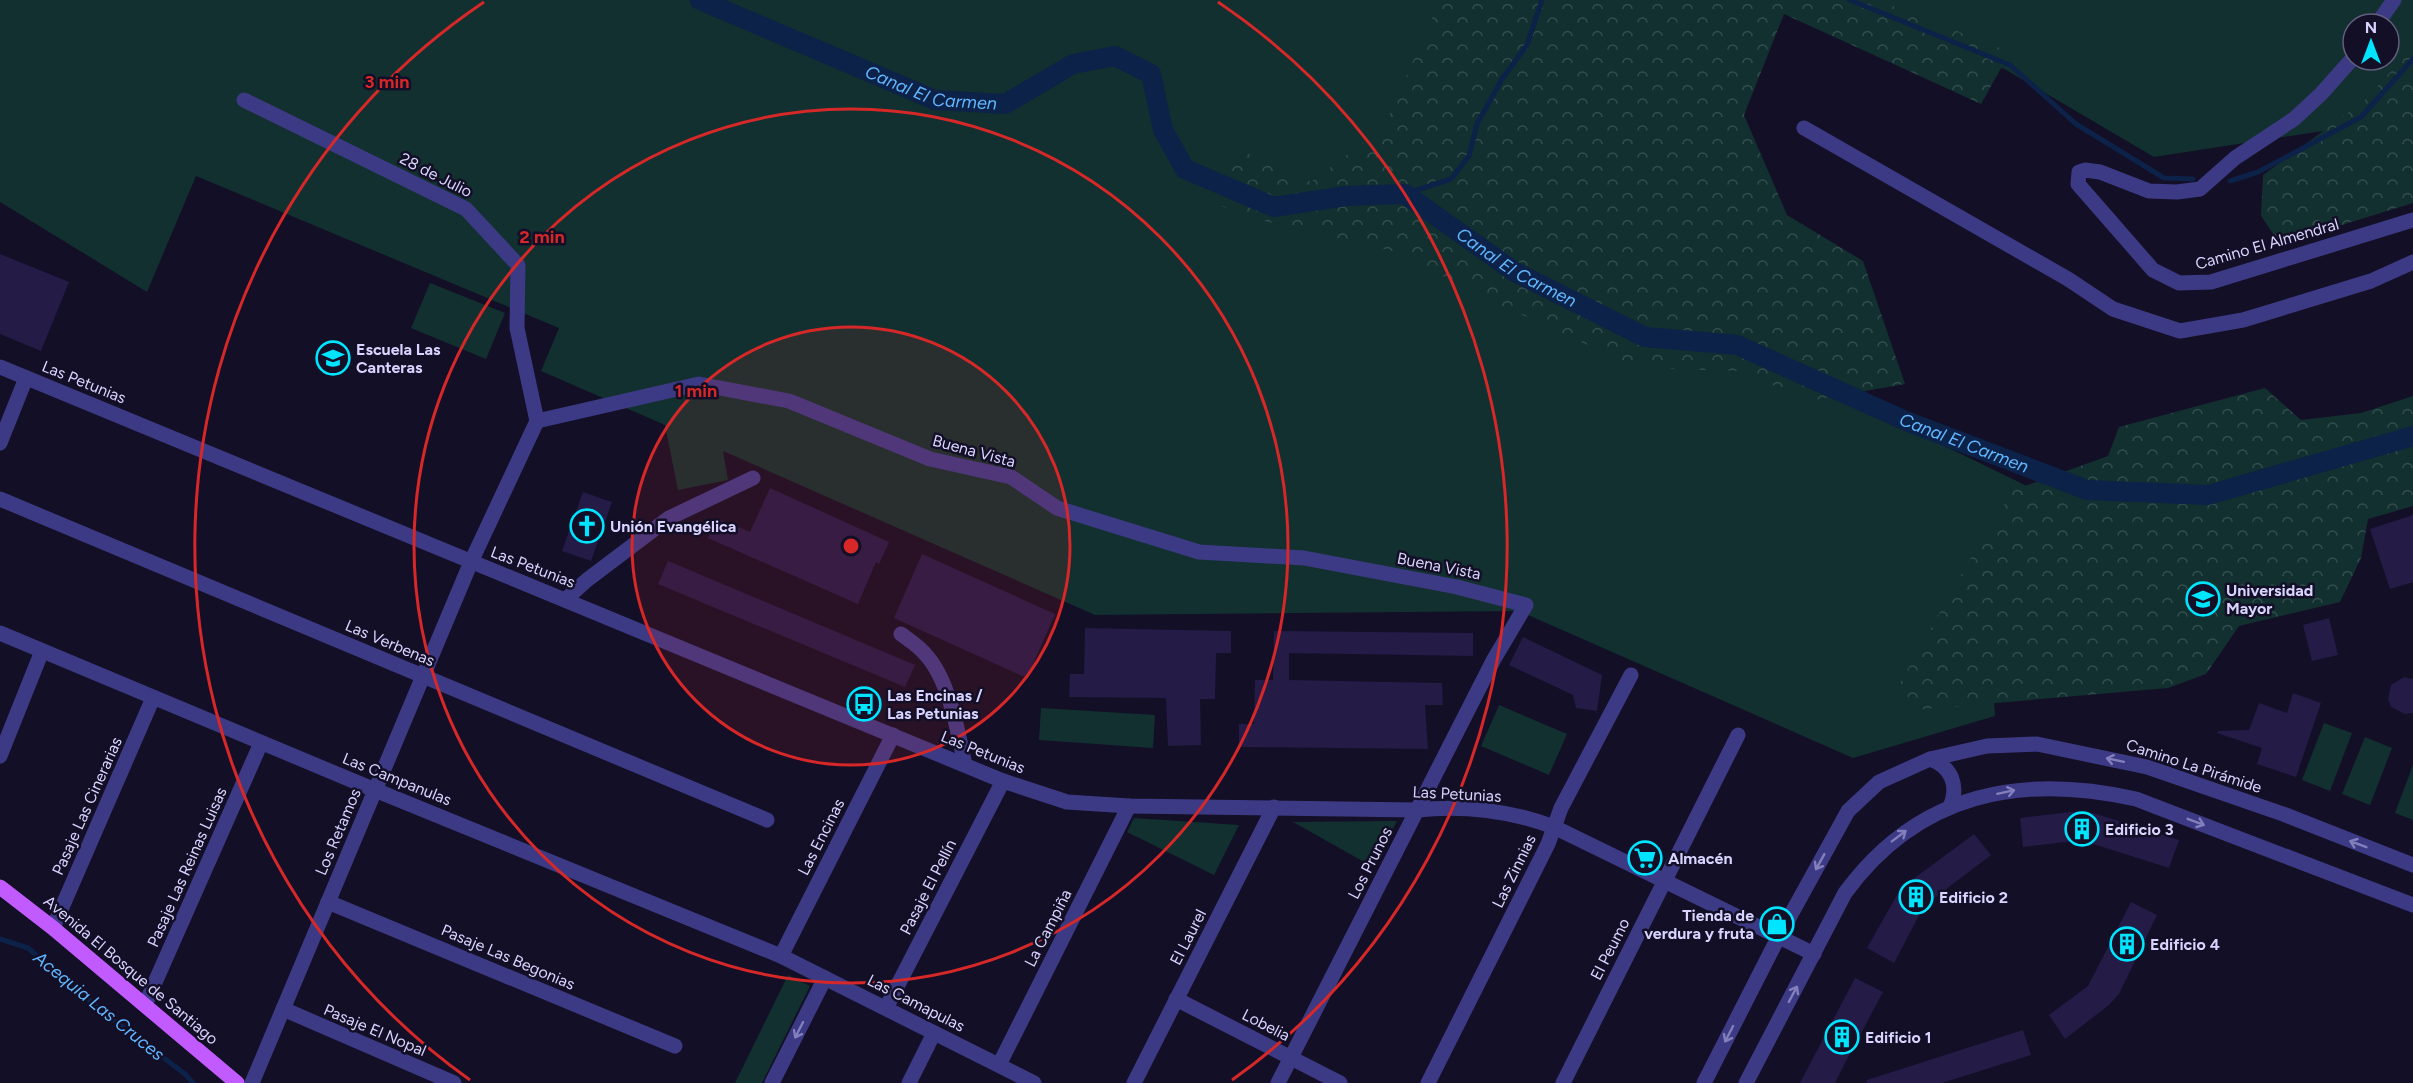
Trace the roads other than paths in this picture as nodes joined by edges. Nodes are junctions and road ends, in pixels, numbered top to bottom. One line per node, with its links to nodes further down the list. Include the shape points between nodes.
1 (2341, 72): 4 (street, Camino El Almendral, via 2294,119 2235,158 2200,189 2149,190 2085,170 2079,172 2078,184 2153,270 2178,283 2211,282)
2 (244, 100): 8 (street, 28 de Julio, via 466,209 518,265 517,328)
3 (1804, 128): 5 (street, via 2068,279 2113,309 2180,331 2243,320 2371,281)
4 (2413, 220)
5 (2413, 262)
6 (0, 367): 7 (street, Las Petunias)
7 (27, 378): 9 (street); 12 (street, Las Petunias)
8 (537, 421): 12 (street); 17 (street, Buena Vista, via 699,384 789,401 930,459 1011,477 1057,508 1199,552 1304,558 1457,587 1526,605)
9 (0, 443)
10 (753, 478): 13 (street, via 669,518)
11 (0, 499): 19 (street, Las Verbenas)
12 (471, 562): 13 (street, Las Petunias); 19 (street, Los Retamos)
13 (566, 599): 21 (street, Las Petunias)
14 (0, 633): 16 (street, Las Campanulas)
15 (901, 634): 26 (street, via 927,655 940,679 953,712)
16 (42, 651): 20 (street, Las Campanulas); 24 (street)
17 (1494, 659): 32 (street, Los Prunos)
18 (1631, 675): 34 (street, Las Zinnias)
19 (423, 676): 28 (street, Los Retamos); 33 (street, Las Verbenas)
20 (153, 698): 23 (street, Las Campanulas); 40 (street, Pasaje Las Cinerarias)
21 (894, 735): 26 (street, Las Petunias); 43 (street, Las Encinas)
22 (1738, 735): 36 (street, El Peumo)
23 (261, 743): 28 (street, Las Campanulas); 46 (street, Pasaje Las Reinas Luisas)
24 (0, 756)
25 (1930, 759): 31 (street, via 1945,767 1953,781 1955,791); 35 (street, Camino La Pirámide, one-way to 25, via 2147,767 2037,744 1987,746); 41 (street, Camino La Pirámide, one-way to 41, via 1879,782 1848,811)
26 (965, 765): 27 (street, Las Petunias)
27 (1003, 781): 29 (street, Las Petunias, via 1067,802); 47 (street, Pasaje El Pellín)
28 (375, 790): 38 (street, Los Retamos); 43 (street, Las Campanulas)
29 (1129, 806): 30 (street, Las Petunias); 52 (street, La Campiña)
30 (1274, 807): 32 (street, Las Petunias); 45 (street, El Laurel)
31 (1950, 807): 39 (street, one-way to 39, via 2021,788 2101,791 2136,799); 42 (street, one-way to 31, via 1845,893 1874,858 1909,828)
32 (1418, 810): 34 (street, Las Petunias, via 1439,808 1526,816); 51 (street, Los Prunos)
33 (767, 820)
34 (1554, 827): 36 (street, Las Petunias); 62 (street, Las Zinnias)
35 (2413, 865)
36 (1664, 881): 41 (street, Las Petunias); 63 (street, El Peumo)
37 (0, 887): 40 (main road, Avenida El Bosque de Santiago)
38 (328, 902): 48 (street, Los Retamos); 50 (street, Pasaje Las Begonias)
39 (2413, 905)
40 (53, 928): 46 (main road, Avenida El Bosque de Santiago)
41 (1778, 938): 42 (street, Las Petunias); 64 (street, Camino La Pirámide, one-way to 64)
42 (1814, 954): 65 (street, one-way to 42)
43 (781, 956): 44 (street, Las Camapulas)
44 (825, 978): 47 (street, Las Camapulas); 56 (street, one-way to 56)
45 (1176, 999): 51 (street, Lobelia); 59 (street, El Laurel)
46 (145, 1005): 53 (main road, Avenida El Bosque de Santiago)
47 (886, 1008): 49 (street, Las Camapulas)
48 (283, 1009): 54 (street, Los Retamos); 55 (street, Pasaje El Nopal)
49 (934, 1033): 52 (street, Las Camapulas); 57 (street)
50 (675, 1046)
51 (1291, 1058): 60 (street, Los Prunos); 61 (street, Lobelia)
52 (999, 1065): 58 (street, Las Camapulas)
53 (237, 1083)
54 (252, 1083)
55 (454, 1083)
56 (772, 1083)
57 (909, 1083)
58 (1034, 1083)
59 (1134, 1083)
60 (1278, 1083)
61 (1340, 1083)
62 (1428, 1083)
63 (1563, 1083)
64 (1704, 1083)
65 (1746, 1083)

